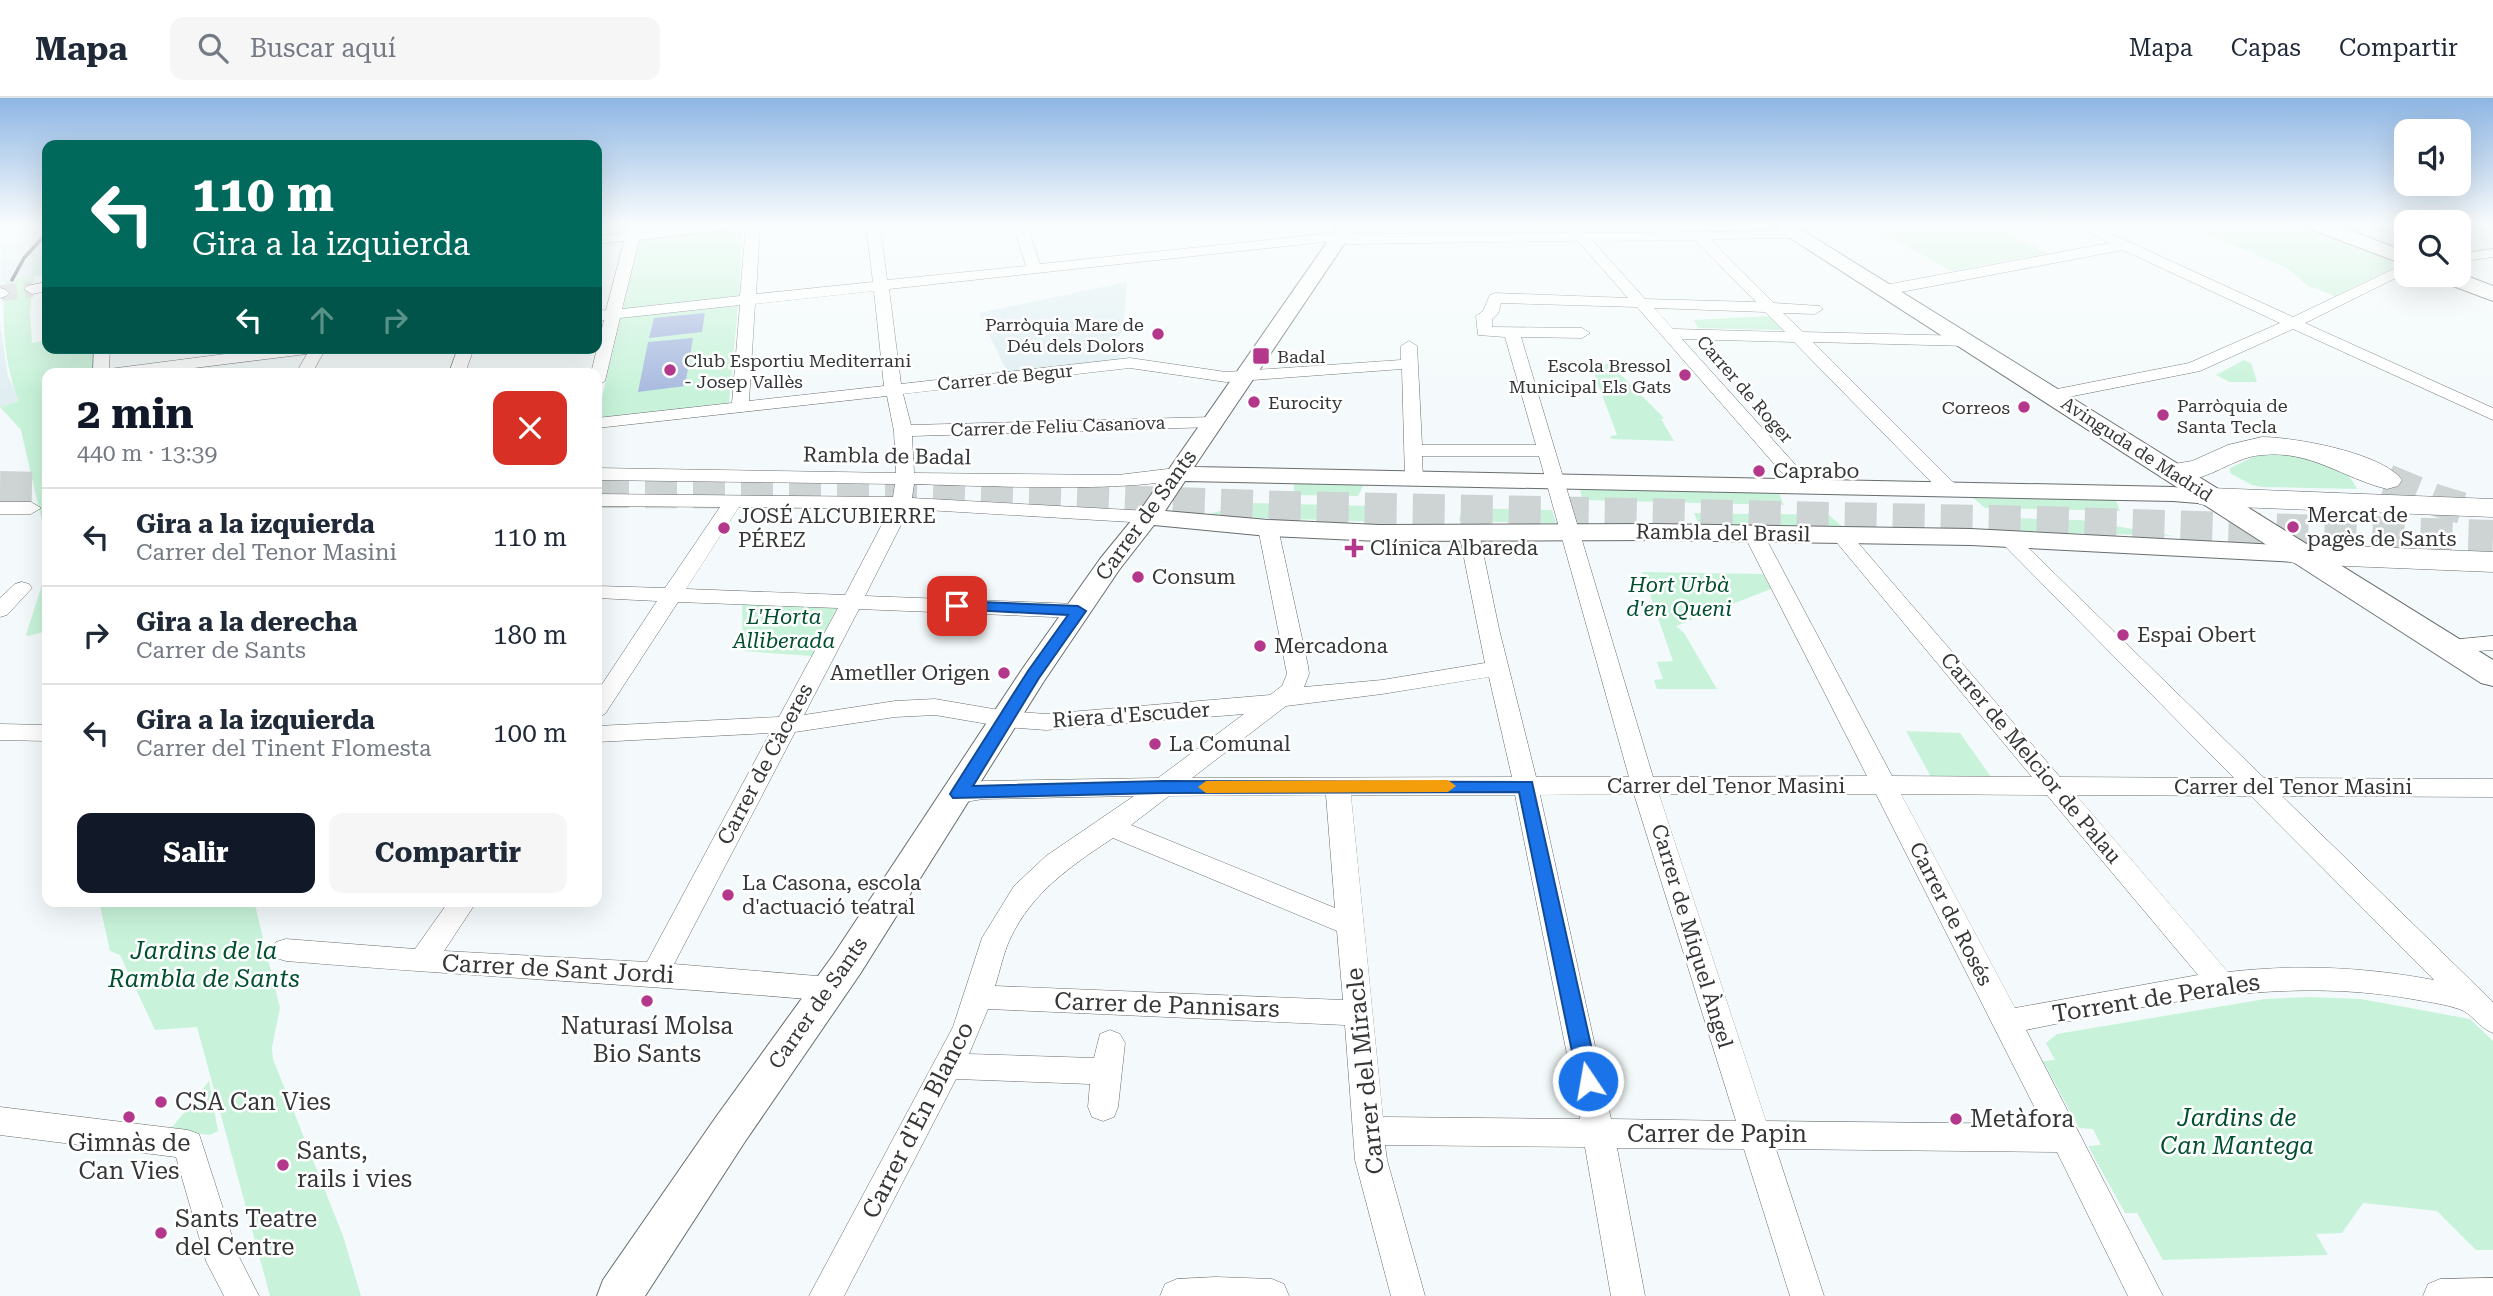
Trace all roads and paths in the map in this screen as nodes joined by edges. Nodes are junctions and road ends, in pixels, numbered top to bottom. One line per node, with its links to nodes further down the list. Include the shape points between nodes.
1 (622, 281): 20 (street)
2 (749, 281): 16 (street)
3 (879, 281): 12 (street)
4 (926, 281): 12 (street)
5 (1310, 281): 33 (street, Carrer de Sants)
6 (1623, 281): 17 (street, Carrer de Roger)
7 (1745, 281): 18 (street)
8 (1870, 281): 14 (main road, Avinguda de Madrid)
9 (1933, 281): 14 (street)
10 (2201, 281): 22 (street)
11 (2378, 281): 22 (street)
12 (880, 286): 16 (street); 34 (street)
13 (2471, 286): 15 (main road)
14 (1885, 290): 27 (main road, Avinguda de Madrid)
15 (2493, 295)
16 (747, 300): 20 (street); 36 (street)
17 (1644, 303): 18 (street); 23 (street, via 1495,298 1490,314 1484,316 1484,332); 25 (street, Carrer de Roger)
18 (1771, 307): 19 (street); 26 (street)
19 (1815, 309)
20 (614, 314): 21 (street); 32 (street)
21 (602, 315)
22 (2292, 323): 35 (street, via 2194,367); 37 (street)
23 (1512, 333): 24 (street); 42 (street, Carrer de Miquel Àngel)
24 (1582, 333)
25 (1671, 334): 26 (street); 51 (street, Carrer de Roger)
26 (1802, 338): 27 (street); 52 (street)
27 (1968, 341): 35 (main road, Avinguda de Madrid)
28 (1409, 346): 30 (street)
29 (257, 354): 31 (street)
30 (1409, 364): 33 (street, Carrer de Begur); 41 (street)
31 (119, 368)
32 (600, 368)
33 (1245, 376): 34 (street, Carrer de Begur, via 1136,363); 39 (street, Carrer de Sants)
34 (894, 389): 36 (street, Carrer de Begur); 40 (street)
35 (2053, 394): 44 (main road, Avinguda de Madrid)
36 (740, 407): 38 (street, Carrer de Begur)
37 (2493, 415)
38 (602, 422)
39 (1213, 422): 40 (street, Carrer de Feliu Casanova); 46 (street, Carrer de Sants)
40 (903, 431): 47 (street)
41 (1412, 450): 42 (street); 48 (street)
42 (1548, 451): 49 (street, Carrer de Miquel Àngel)
43 (2217, 462): 44 (main road); 50 (main road, via 2240,450 2269,444 2293,446 2321,453); 55 (main road, via 2230,480)
44 (2173, 472): 53 (main road, Avinguda de Madrid)
45 (602, 474): 47 (street, Rambla de Badal)
46 (1177, 474): 47 (street, Rambla de Badal, via 1118,481); 48 (street); 61 (street, Carrer de Sants)
47 (905, 478): 57 (street, Carrer de Càceres)
48 (1414, 479): 49 (street)
49 (1556, 481): 51 (street); 63 (street, Carrer de Miquel Àngel)
50 (2377, 485)
51 (1804, 486): 52 (street)
52 (1949, 489): 53 (street)
53 (2210, 497): 55 (main road); 68 (main road, Avinguda de Madrid)
54 (602, 500): 56 (street)
55 (2269, 500): 60 (main road)
56 (733, 501): 57 (street); 72 (street)
57 (902, 503): 61 (street); 73 (street, Carrer de Càceres)
58 (0, 508): 59 (street)
59 (31, 508)
60 (2493, 508)
61 (1148, 517): 62 (street, Rambla del Brasil); 75 (street, Carrer de Sants)
62 (1268, 528): 64 (street, Rambla del Brasil); 80 (street, via 1298,674)
63 (1568, 532): 64 (street, Rambla del Brasil); 65 (street, Rambla del Brasil); 90 (street, Carrer de Miquel Àngel)
64 (1469, 533): 78 (street)
65 (1753, 533): 66 (street, Rambla del Brasil); 87 (street, Carrer de Rosés)
66 (1839, 534): 67 (street, Rambla del Brasil); 88 (street, Carrer de Melcior de Palau)
67 (2008, 538): 68 (street, Rambla del Brasil); 93 (street)
68 (2298, 554): 69 (main road); 77 (main road, Avinguda de Madrid)
69 (2493, 562)
70 (0, 587): 74 (street, via 22,588)
71 (602, 592): 72 (street)
72 (672, 594): 73 (street); 81 (street)
73 (850, 601): 75 (street); 83 (street, Carrer de Càceres)
74 (0, 610)
75 (1078, 611): 82 (street, Carrer de Sants)
76 (2493, 643): 77 (street)
77 (2449, 646): 79 (main road, Avinguda de Madrid)
78 (1496, 669): 80 (street, Riera d'Escuder); 89 (street)
79 (2493, 675)
80 (1283, 699): 82 (street, Riera d'Escuder, via 1229,708 1046,722); 91 (street, Carrer d'En Blanco)
81 (602, 701)
82 (1005, 719): 83 (street, Riera d'Escuder, via 935,707); 95 (street, Carrer de Sants)
83 (786, 724): 86 (street, Riera d'Escuder); 101 (street, Carrer de Càceres)
84 (0, 732): 85 (street)
85 (42, 733)
86 (602, 734)
87 (1884, 785): 88 (street, Carrer del Tenor Masini); 90 (street, Carrer del Tenor Masini); 108 (street, Carrer de Rosés)
88 (2054, 785): 93 (street, Carrer del Tenor Masini); 102 (street, Carrer de Melcior de Palau)
89 (1526, 786): 90 (street, Carrer del Tenor Masini); 92 (street, Carrer del Tenor Masini); 115 (street)
90 (1644, 786): 114 (street, Carrer de Miquel Àngel)
91 (1162, 787): 92 (street, Carrer del Tenor Masini); 95 (street, Carrer del Tenor Masini); 96 (street, Carrer d'En Blanco)
92 (1338, 787): 98 (street, Carrer del Miracle)
93 (2258, 787): 94 (street, Carrer del Tenor Masini); 105 (street)
94 (2493, 788)
95 (959, 794): 103 (street, Carrer de Sants)
96 (1111, 827): 98 (street); 104 (street, Carrer d'En Blanco, via 1055,863 1023,893 1002,924)
97 (460, 907): 100 (street)
98 (1350, 925): 106 (street, Carrer del Miracle)
99 (286, 950): 100 (street, Carrer de Sant Jordi)
100 (422, 961): 101 (street, Carrer de Sant Jordi)
101 (655, 974): 103 (street, Carrer de Sant Jordi)
102 (2221, 983): 105 (street, Torrent de Perales, via 2325,978); 108 (street, Torrent de Perales)
103 (830, 989): 119 (street, Carrer de Sants)
104 (977, 997): 106 (street, Carrer de Pannisars); 110 (street, Carrer d'En Blanco)
105 (2471, 999): 107 (street)
106 (1356, 1013): 113 (street, Carrer del Miracle)
107 (2493, 1021)
108 (2007, 1022): 116 (street, Carrer de Rosés)
109 (1108, 1057): 110 (street); 111 (street)
110 (948, 1066): 120 (street, Carrer d'En Blanco)
111 (1103, 1107)
112 (0, 1121): 118 (street, via 188,1144 223,1261)
113 (1368, 1131): 115 (street, Carrer de Papin); 123 (street, Carrer del Miracle, via 1376,1179)
114 (1753, 1133): 115 (street, Carrer de Papin); 116 (street, Carrer de Papin); 125 (street, Carrer de Miquel Àngel)
115 (1600, 1135): 124 (street)
116 (2066, 1138): 126 (street, Carrer de Rosés)
117 (2493, 1295): 127 (street)
118 (242, 1296)
119 (619, 1296)
120 (826, 1296)
121 (1177, 1296): 122 (street)
122 (1272, 1296)
123 (1408, 1296)
124 (1628, 1296)
125 (1807, 1296)
126 (2146, 1296)
127 (2440, 1296)

